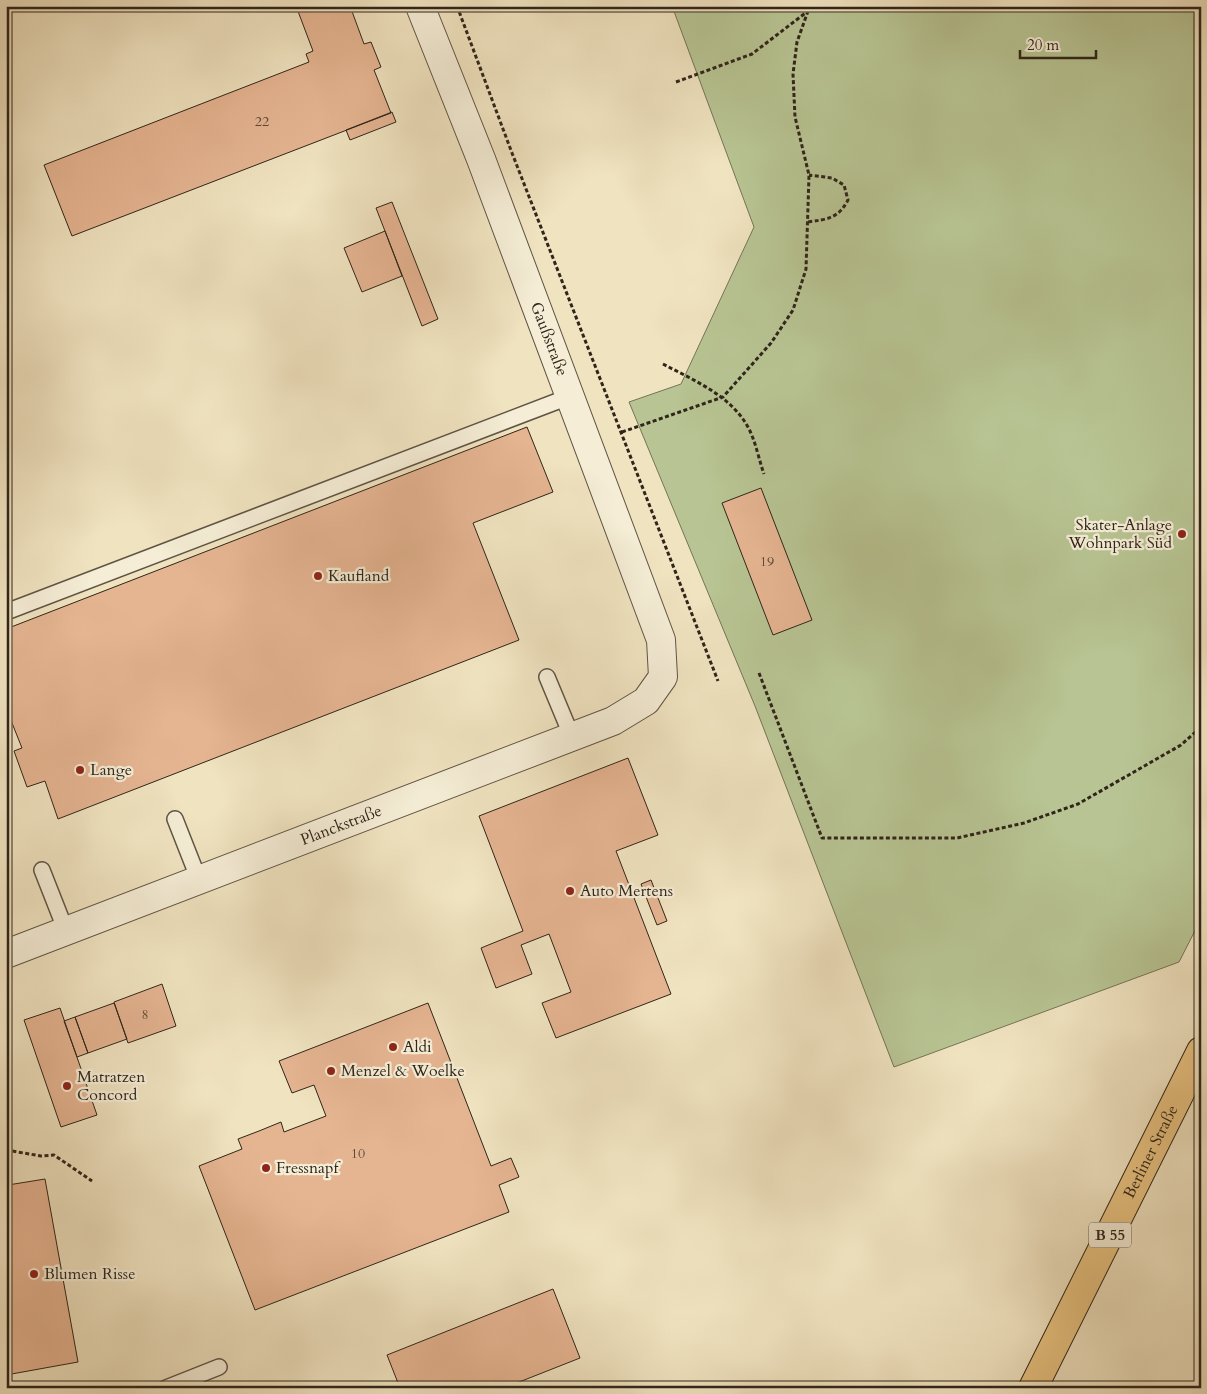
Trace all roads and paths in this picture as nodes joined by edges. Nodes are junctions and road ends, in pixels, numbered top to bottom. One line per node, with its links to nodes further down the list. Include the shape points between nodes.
1 (420, 6): 10 (street, Gaußstraße)
2 (457, 6): 12 (path)
3 (806, 6): 5 (path)
4 (812, 6): 5 (path)
5 (808, 11): 6 (path, via 752,54); 7 (path, via 797,42 792,74 796,117)
6 (676, 82)
7 (808, 175): 8 (path); 8 (path, via 838,181 844,185 848,200 843,210 829,219)
8 (808, 222): 11 (path, via 806,269 793,310 771,343)
9 (663, 364): 11 (path)
10 (571, 396): 14 (lane); 16 (street, Gaußstraße, via 661,640)
11 (723, 398): 12 (path); 13 (path, via 736,409 749,430)
12 (622, 432): 18 (path)
13 (764, 474)
14 (6, 612)
15 (759, 673): 19 (path, via 822,838 957,838 1024,823 1078,804 1181,745)
16 (662, 676): 20 (street, Planckstraße, via 646,701 613,721)
17 (547, 677): 20 (lane)
18 (718, 681)
19 (1201, 727)
20 (572, 737): 23 (street, Planckstraße)
21 (175, 820): 23 (lane)
22 (42, 870): 24 (lane)
23 (199, 880): 24 (street, Planckstraße)
24 (66, 931): 25 (street, Planckstraße)
25 (6, 954)
26 (1201, 1051): 31 (main road, Berliner Straße / B 55)
27 (6, 1150): 28 (path, via 54,1155)
28 (92, 1181)
29 (219, 1367): 30 (lane)
30 (166, 1388)
31 (1033, 1388)

